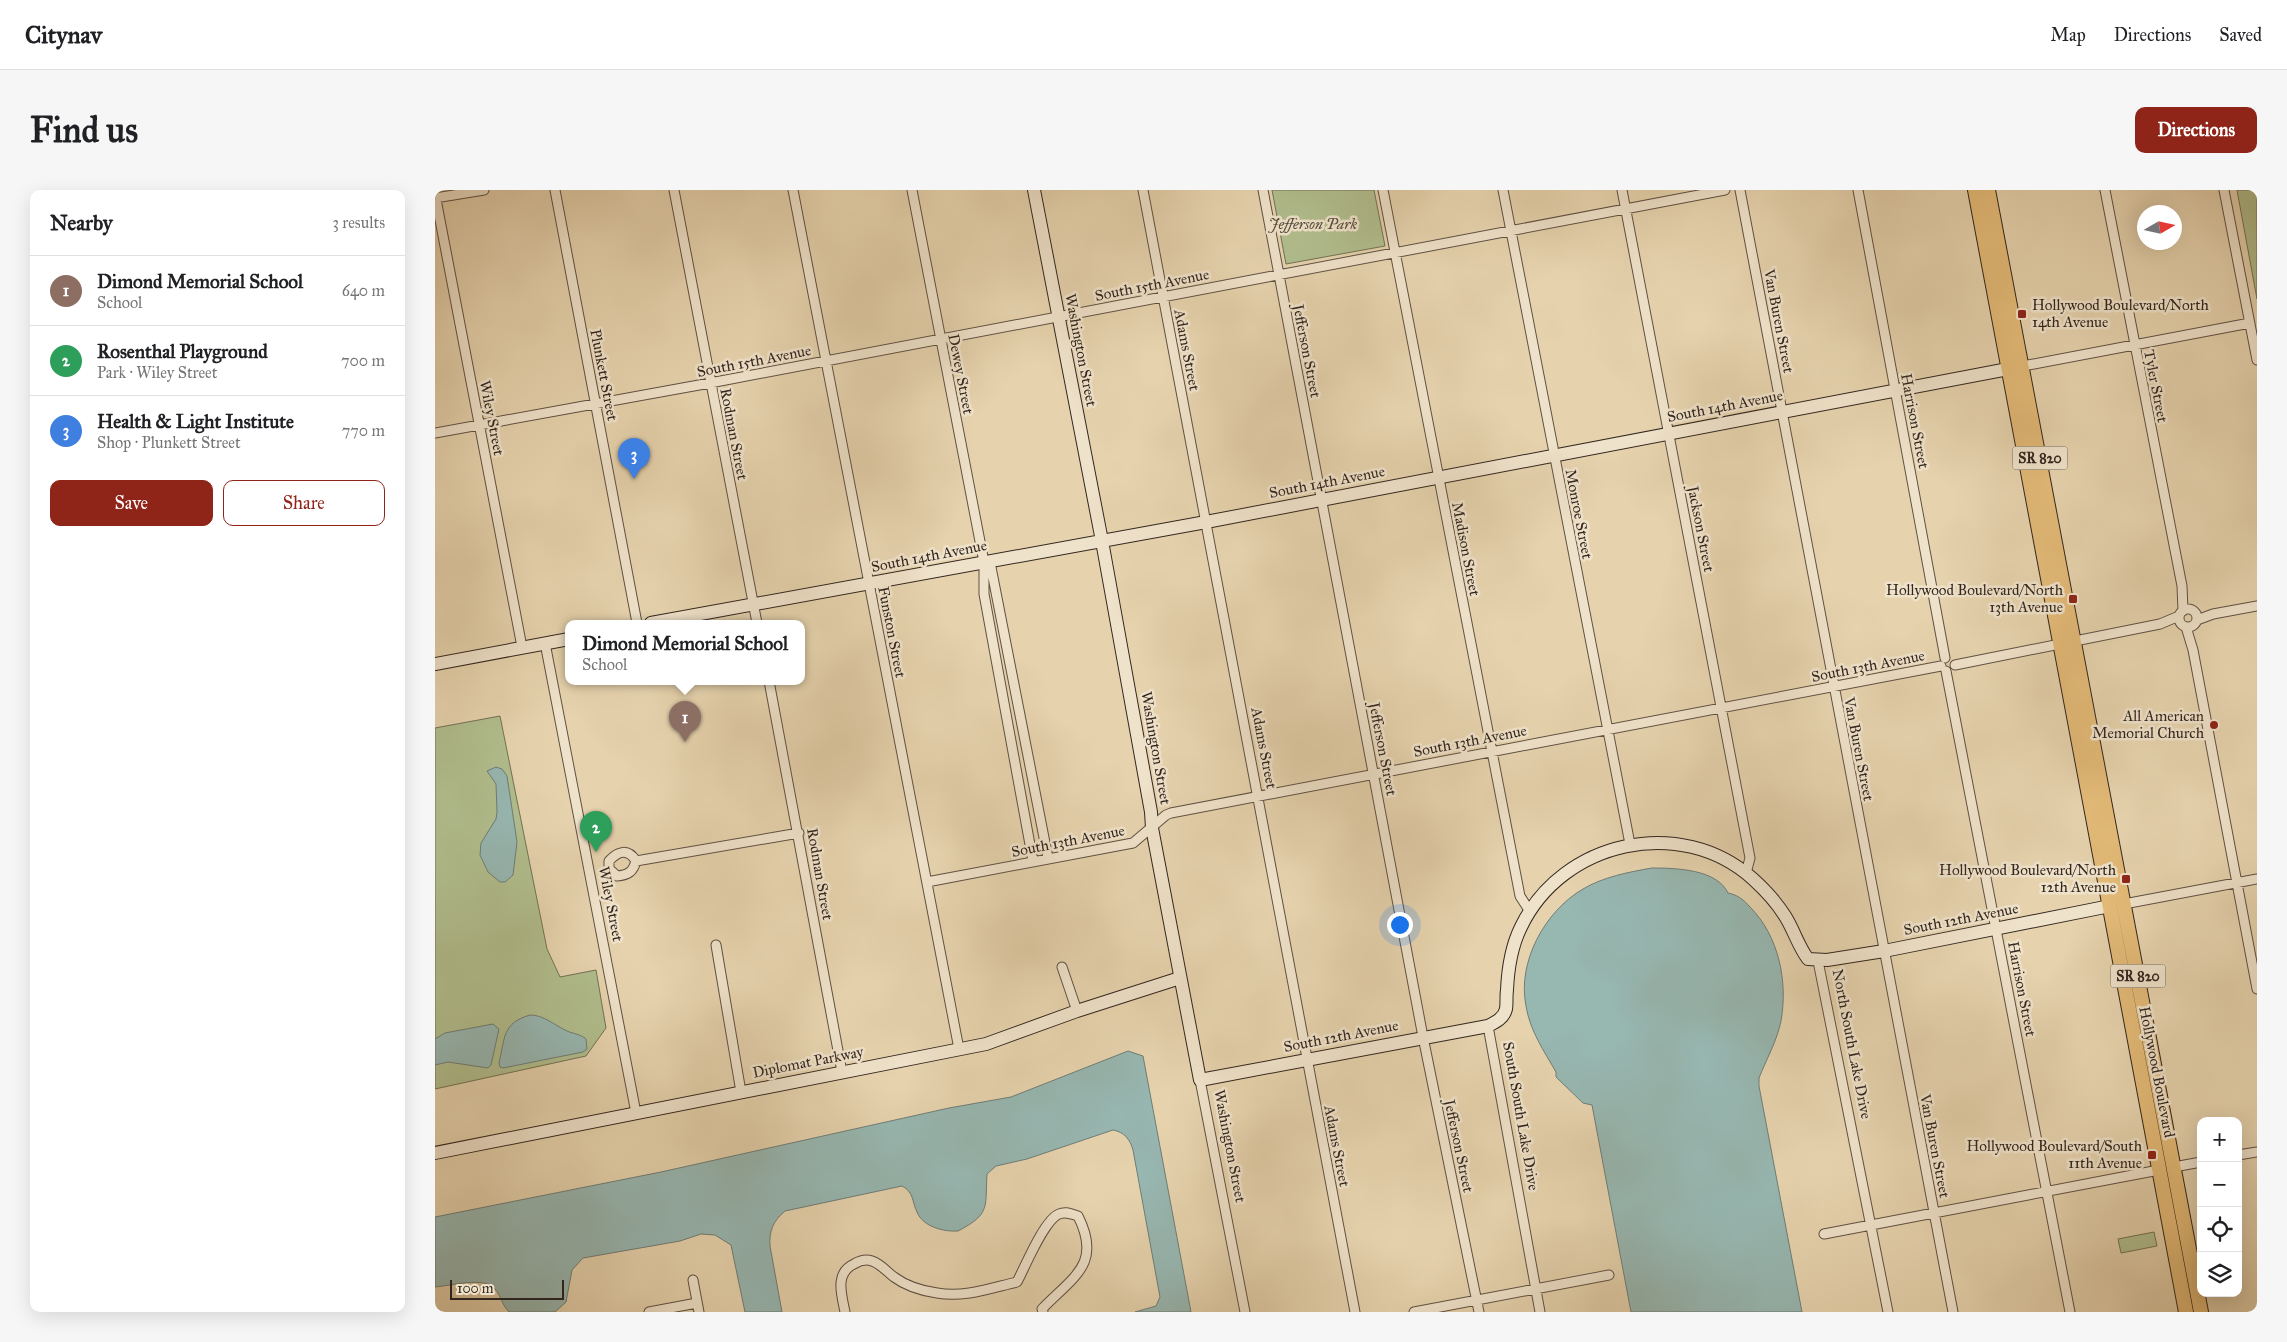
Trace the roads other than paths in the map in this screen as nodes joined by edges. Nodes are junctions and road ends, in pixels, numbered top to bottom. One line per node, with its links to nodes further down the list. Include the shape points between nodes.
1 (484, 190): 19 (street)
2 (555, 190): 35 (street, Plunkett Street)
3 (674, 190): 33 (street, Rodman Street)
4 (793, 190): 30 (street, Funston Street)
5 (911, 190): 27 (street, Dewey Street)
6 (1034, 190): 25 (street, Washington Street)
7 (1143, 190): 24 (street, Adams Street)
8 (1263, 190): 23 (street, Jefferson Street)
9 (1383, 190): 22 (street, Madison Street)
10 (1503, 190): 21 (street, Monroe Street)
11 (1622, 190): 20 (street, Jackson Street)
12 (1725, 190): 20 (street, South 15th Avenue)
13 (1740, 190): 36 (street, Van Buren Street)
14 (1858, 190): 34 (street, Harrison Street)
15 (1975, 190): 32 (main road, Hollywood Boulevard / SR 820)
16 (1988, 190): 31 (main road, Hollywood Boulevard / SR 820)
17 (2105, 190): 28 (street, Tyler Street)
18 (2224, 190): 26 (street)
19 (435, 197): 37 (street, Wiley Street)
20 (1625, 209): 21 (street, South 15th Avenue); 39 (street, Jackson Street)
21 (1511, 230): 22 (street, South 15th Avenue); 40 (street, Monroe Street)
22 (1395, 253): 23 (street, South 15th Avenue); 41 (street, Madison Street)
23 (1279, 275): 24 (street, South 15th Avenue); 42 (street, Jefferson Street)
24 (1163, 297): 25 (street, South 15th Avenue); 43 (street, Adams Street)
25 (1058, 316): 27 (street, South 15th Avenue); 44 (street, Washington Street)
26 (2250, 323): 28 (street); 29 (street)
27 (941, 339): 30 (street, South 15th Avenue); 45 (street, Dewey Street)
28 (2134, 345): 31 (street); 49 (street, Tyler Street)
29 (2257, 360)
30 (826, 361): 33 (street, South 15th Avenue); 46 (street, Funston Street)
31 (2023, 366): 54 (main road, Hollywood Boulevard / SR 820)
32 (2008, 369): 34 (street, South 14th Avenue); 54 (main road, Hollywood Boulevard / SR 820)
33 (710, 383): 35 (street, South 15th Avenue); 47 (street, Rodman Street)
34 (1895, 390): 36 (street, South 14th Avenue); 58 (street, Harrison Street)
35 (595, 405): 37 (street, South 15th Avenue); 50 (street, Plunkett Street)
36 (1782, 412): 39 (street, South 14th Avenue); 60 (street, Van Buren Street)
37 (480, 425): 38 (street, South 15th Avenue); 56 (street, Wiley Street)
38 (435, 433)
39 (1668, 434): 40 (street, South 14th Avenue); 61 (street, Jackson Street)
40 (1554, 457): 41 (street, South 14th Avenue); 62 (street, Monroe Street)
41 (1437, 477): 42 (street, South 14th Avenue); 63 (street, Madison Street)
42 (1321, 500): 43 (street, South 14th Avenue); 64 (street, Jefferson Street)
43 (1207, 522): 44 (street, South 14th Avenue); 65 (street, Adams Street)
44 (1102, 541): 45 (street, South 14th Avenue); 66 (street, Washington Street)
45 (984, 562): 46 (street, South 14th Avenue); 69 (street, Dewey Street, via 991,567); 71 (street, Dewey Street, via 984,594)
46 (869, 584): 47 (street, South 14th Avenue); 74 (street, Funston Street)
47 (754, 605): 51 (street, South 14th Avenue); 52 (street, Rodman Street)
48 (2257, 606): 49 (street)
49 (2188, 618): 54 (street); 75 (street, Tyler Street)
50 (636, 620)
51 (668, 620)
52 (756, 620)
53 (565, 640): 55 (street)
54 (2067, 642): 58 (street, via 1955,665 1953,669); 76 (main road, Hollywood Boulevard / SR 820); 77 (main road, Hollywood Boulevard / SR 820)
55 (545, 643): 56 (street); 94 (street, Wiley Street)
56 (522, 647): 57 (street)
57 (435, 664)
58 (1944, 665): 60 (street, South 13th Avenue); 79 (street, Harrison Street)
59 (770, 685): 67 (street, Rodman Street)
60 (1833, 687): 61 (street, South 13th Avenue); 81 (street, Van Buren Street)
61 (1721, 708): 62 (street, South 13th Avenue); 72 (street, Jackson Street, via 1750,858)
62 (1608, 729): 63 (street, South 13th Avenue); 68 (street, Monroe Street)
63 (1491, 751): 64 (street, South 13th Avenue); 78 (street, Madison Street, via 1520,896)
64 (1374, 773): 65 (street, South 13th Avenue); 88 (street, Jefferson Street)
65 (1259, 796): 66 (street, South 13th Avenue, via 1171,813); 90 (street, Adams Street)
66 (1152, 828): 69 (street, South 13th Avenue, via 1133,844); 84 (street, Washington Street)
67 (799, 833): 70 (street); 91 (street, Rodman Street)
68 (1630, 844): 72 (street, North South Lake Drive, via 1669,845 1704,851); 78 (street, South South Lake Drive, via 1579,863 1544,892)
69 (1048, 858): 71 (street, South 13th Avenue)
70 (635, 861)
71 (1033, 861): 74 (street, South 13th Avenue)
72 (1746, 873): 82 (street, North South Lake Drive, via 1785,915 1799,948 1808,959)
73 (2257, 879): 75 (street)
74 (927, 882): 89 (street, Funston Street)
75 (2237, 883): 76 (street); 85 (street, Tyler Street)
76 (2124, 904): 100 (main road, Hollywood Boulevard / SR 820)
77 (2110, 906): 79 (street, South 12th Avenue); 95 (main road, Hollywood Boulevard / SR 820)
78 (1529, 910): 87 (street, South South Lake Drive, via 1511,950 1506,1010 1499,1021)
79 (1997, 929): 81 (street, South 12th Avenue); 102 (street, Harrison Street)
80 (715, 945): 93 (street)
81 (1884, 950): 82 (street, South 12th Avenue); 104 (street, Van Buren Street)
82 (1818, 960): 105 (street, North South Lake Drive)
83 (1062, 967): 86 (street)
84 (1180, 978): 86 (street, Diplomat Parkway); 92 (street, Washington Street)
85 (2257, 988)
86 (1077, 1011): 89 (street, Diplomat Parkway, via 1013,1036)
87 (1488, 1026): 88 (street, South 12th Avenue); 109 (street, South South Lake Drive)
88 (1423, 1037): 90 (street, South 12th Avenue); 110 (street, Jefferson Street)
89 (959, 1049): 91 (street, Diplomat Parkway)
90 (1307, 1059): 92 (street, South 12th Avenue); 116 (street, Adams Street)
91 (842, 1072): 93 (street, Diplomat Parkway)
92 (1200, 1080): 115 (street, Washington Street)
93 (741, 1092): 94 (street, Diplomat Parkway)
94 (637, 1113): 97 (street, Diplomat Parkway)
95 (2151, 1125): 100 (main road); 101 (main road, Hollywood Boulevard / SR 820)
96 (2257, 1152): 98 (street)
97 (435, 1153)
98 (2242, 1154)
99 (2197, 1163): 100 (street)
100 (2174, 1167): 103 (main road, Hollywood Boulevard / SR 820)
101 (2159, 1170): 102 (street); 103 (main road); 123 (main road, Hollywood Boulevard / SR 820)
102 (2048, 1192): 104 (street); 122 (street, Harrison Street)
103 (2179, 1198): 124 (main road, Hollywood Boulevard / SR 820)
104 (1934, 1213): 105 (street); 121 (street, Van Buren Street)
105 (1871, 1225): 106 (street); 120 (street, North South Lake Drive)
106 (1824, 1234)
107 (1609, 1275): 109 (street)
108 (693, 1280): 111 (street)
109 (1535, 1289): 110 (street); 119 (street, South South Lake Drive)
110 (1477, 1300): 117 (street); 118 (street, Jefferson Street)
111 (698, 1308): 112 (street)
112 (649, 1312)
113 (845, 1312): 114 (street, via 840,1284 842,1274 861,1260 871,1261 913,1286 940,1294 960,1295 1017,1282 1048,1224 1057,1215 1067,1212 1078,1216 1086,1232 1088,1257 1081,1269 1042,1309)
114 (1043, 1312)
115 (1245, 1312)
116 (1355, 1312)
117 (1414, 1312)
118 (1479, 1312)
119 (1540, 1312)
120 (1888, 1312)
121 (1953, 1312)
122 (2070, 1312)
123 (2186, 1312)
124 (2201, 1312)

